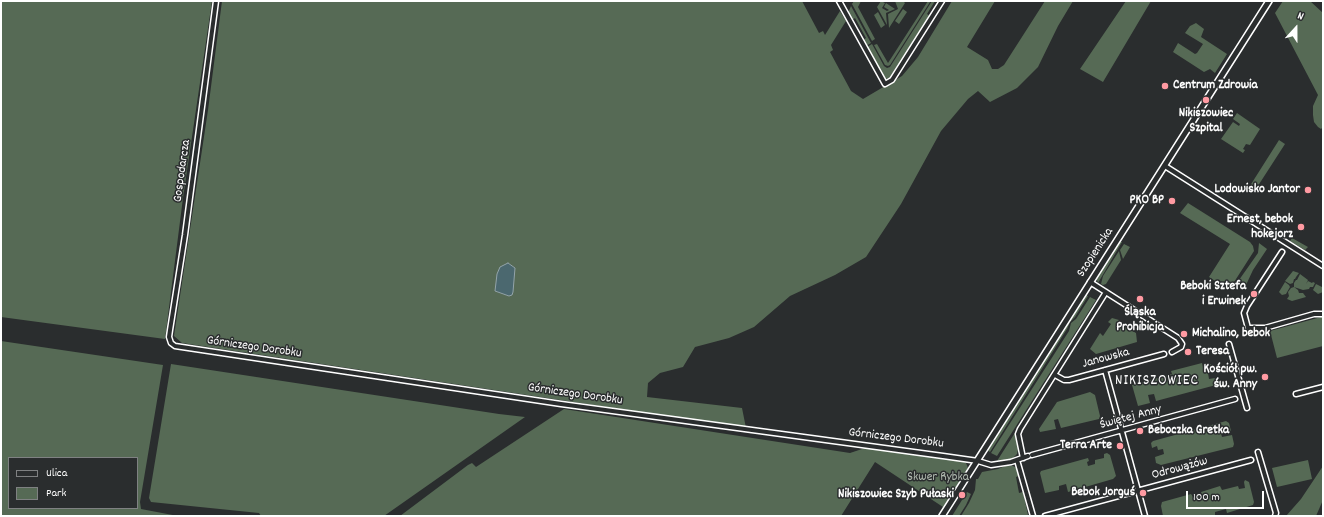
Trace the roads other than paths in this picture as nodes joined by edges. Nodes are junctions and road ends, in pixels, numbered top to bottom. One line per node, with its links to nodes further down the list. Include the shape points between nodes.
1 (216, 1): 11 (street, Gospodarcza, via 169,337)
2 (839, 1): 3 (street, via 885,84 892,80)
3 (942, 1)
4 (1269, 1): 5 (street, Szopienicka)
5 (1165, 166): 6 (street); 8 (street, Szopienicka)
6 (1287, 244): 7 (street); 10 (street, via 1247,306 1244,313 1248,328 1264,328 1314,314)
7 (1323, 266)
8 (1090, 282): 9 (street); 26 (street, Szopienicka)
9 (1106, 292): 13 (street, via 1178,338 1182,344 1179,349); 16 (street, Janowska)
10 (1323, 314)
11 (171, 343): 26 (street, Górniczego Dorobku, via 182,348 561,404)
12 (1229, 344): 19 (street)
13 (1172, 352)
14 (1164, 354): 15 (street, Janowska)
15 (1105, 370): 16 (street, Janowska, via 1066,380); 21 (street)
16 (1055, 374): 23 (street, Janowska, via 1018,434)
17 (1323, 387): 18 (street)
18 (1296, 394)
19 (1239, 398): 20 (street); 21 (street, Świętej Anny)
20 (1247, 408)
21 (1122, 430): 23 (street, Świętej Anny); 27 (street)
22 (1258, 452): 24 (street)
23 (1023, 458): 25 (street, Świętej Anny)
24 (1256, 458): 27 (street, Odrowążów); 32 (street)
25 (1017, 460): 26 (street, Świętej Anny, via 993,465); 29 (street)
26 (978, 461): 28 (street, Szopienicka)
27 (1138, 490): 30 (street, Odrowążów); 31 (street)
28 (942, 516)
29 (1033, 516)
30 (1045, 516)
31 (1145, 516)
32 (1275, 516)

